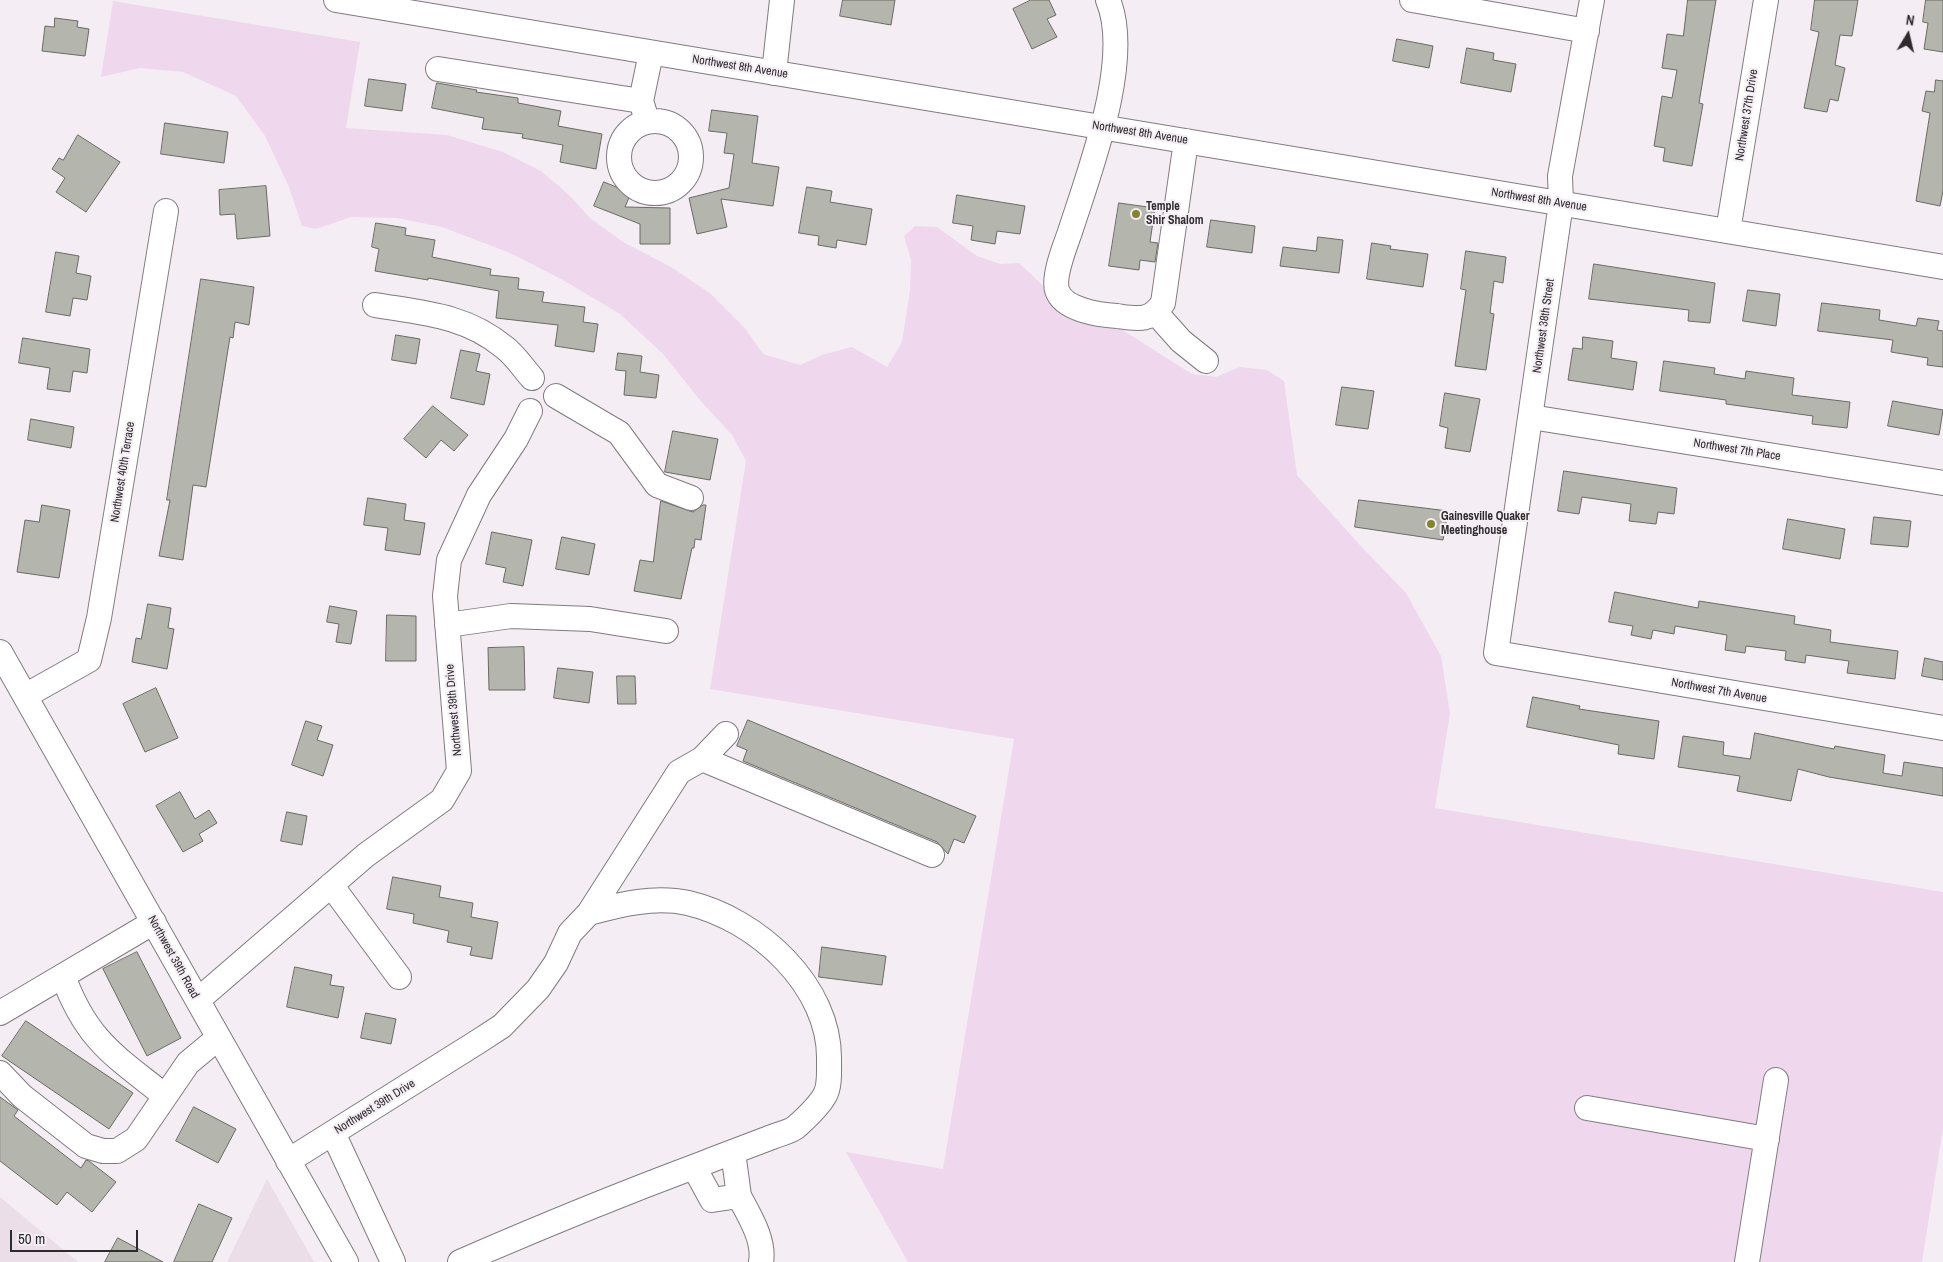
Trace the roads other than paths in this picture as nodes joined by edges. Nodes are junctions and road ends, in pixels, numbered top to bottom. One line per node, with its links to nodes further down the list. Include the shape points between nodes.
1 (336, 0): 8 (street, Northwest 8th Avenue)
2 (782, 0): 10 (street)
3 (1108, 0): 11 (street, via 1116,52)
4 (1412, 0): 7 (street)
5 (1592, 0): 7 (street, Northwest 38th Street)
6 (1766, 0): 15 (street, Northwest 37th Drive)
7 (1587, 31): 13 (street, Northwest 38th Street, via 1560,176)
8 (651, 52): 9 (street, via 645,111); 10 (street, Northwest 8th Avenue)
9 (438, 69)
10 (774, 73): 11 (street, Northwest 8th Avenue)
11 (1104, 127): 12 (street, Northwest 8th Avenue); 18 (street, via 1060,261 1057,289 1061,297 1088,313 1141,319)
12 (1186, 141): 13 (street, Northwest 8th Avenue); 18 (street, via 1163,303)
13 (1562, 203): 15 (street, Northwest 8th Avenue); 23 (street, Northwest 38th Street)
14 (166, 211): 30 (street, Northwest 40th Terrace, via 99,618 89,660)
15 (1728, 231): 16 (street, Northwest 8th Avenue)
16 (1943, 267)
17 (375, 305): 20 (street, via 447,316 478,328 506,348)
18 (1156, 313): 19 (street, via 1181,341)
19 (1206, 361)
20 (532, 378): 21 (street, via 546,379 555,389); 22 (street, via 520,394 521,401)
21 (556, 396): 22 (street, via 544,412); 25 (street, via 619,433 657,485)
22 (530, 411): 26 (street, Northwest 39th Drive, via 516,439 479,495 449,560 444,596)
23 (1531, 417): 24 (street, Northwest 7th Place); 29 (street, Northwest 38th Street)
24 (1943, 483)
25 (691, 498)
26 (447, 625): 27 (street, via 511,616 590,619); 35 (street, Northwest 39th Drive, via 458,771 442,800 366,855)
27 (666, 631)
28 (0, 652): 30 (street, Northwest 39th Road)
29 (1496, 654): 31 (street, Northwest 7th Avenue)
30 (25, 696): 37 (street, Northwest 39th Road)
31 (1943, 728)
32 (726, 734): 33 (street, Northwest 39th Drive)
33 (702, 759): 34 (street); 36 (street, Northwest 39th Drive, via 679,772)
34 (932, 855)
35 (332, 885): 39 (street); 40 (street, Northwest 39th Drive)
36 (589, 913): 47 (street, Northwest 39th Drive, via 570,933 556,963 538,989 502,1026); 49 (street, via 659,900 688,904 732,920 756,934 777,952 812,994 824,1022 830,1052 825,1095 795,1128)
37 (154, 922): 38 (street); 40 (street, Northwest 39th Road)
38 (63, 976): 41 (street); 45 (street, via 89,1030 114,1057)
39 (400, 977)
40 (198, 1000): 42 (street, Northwest 39th Road)
41 (0, 1013)
42 (218, 1038): 45 (street, via 188,1063); 50 (street, Northwest 39th Road)
43 (0, 1073): 45 (street, via 22,1096 86,1146 103,1151 117,1151 136,1139)
44 (1776, 1080): 48 (street)
45 (165, 1096)
46 (1587, 1108): 48 (street)
47 (333, 1133): 50 (street, Northwest 39th Drive); 54 (street)
48 (1767, 1139): 57 (street)
49 (733, 1152): 51 (street); 52 (street)
50 (288, 1161): 53 (street, Northwest 39th Road)
51 (694, 1167): 52 (street, via 712,1200); 55 (street, via 584,1208)
52 (740, 1196): 56 (street, via 756,1232)
53 (346, 1262)
54 (393, 1262)
55 (460, 1262)
56 (761, 1262)
57 (1747, 1262)

